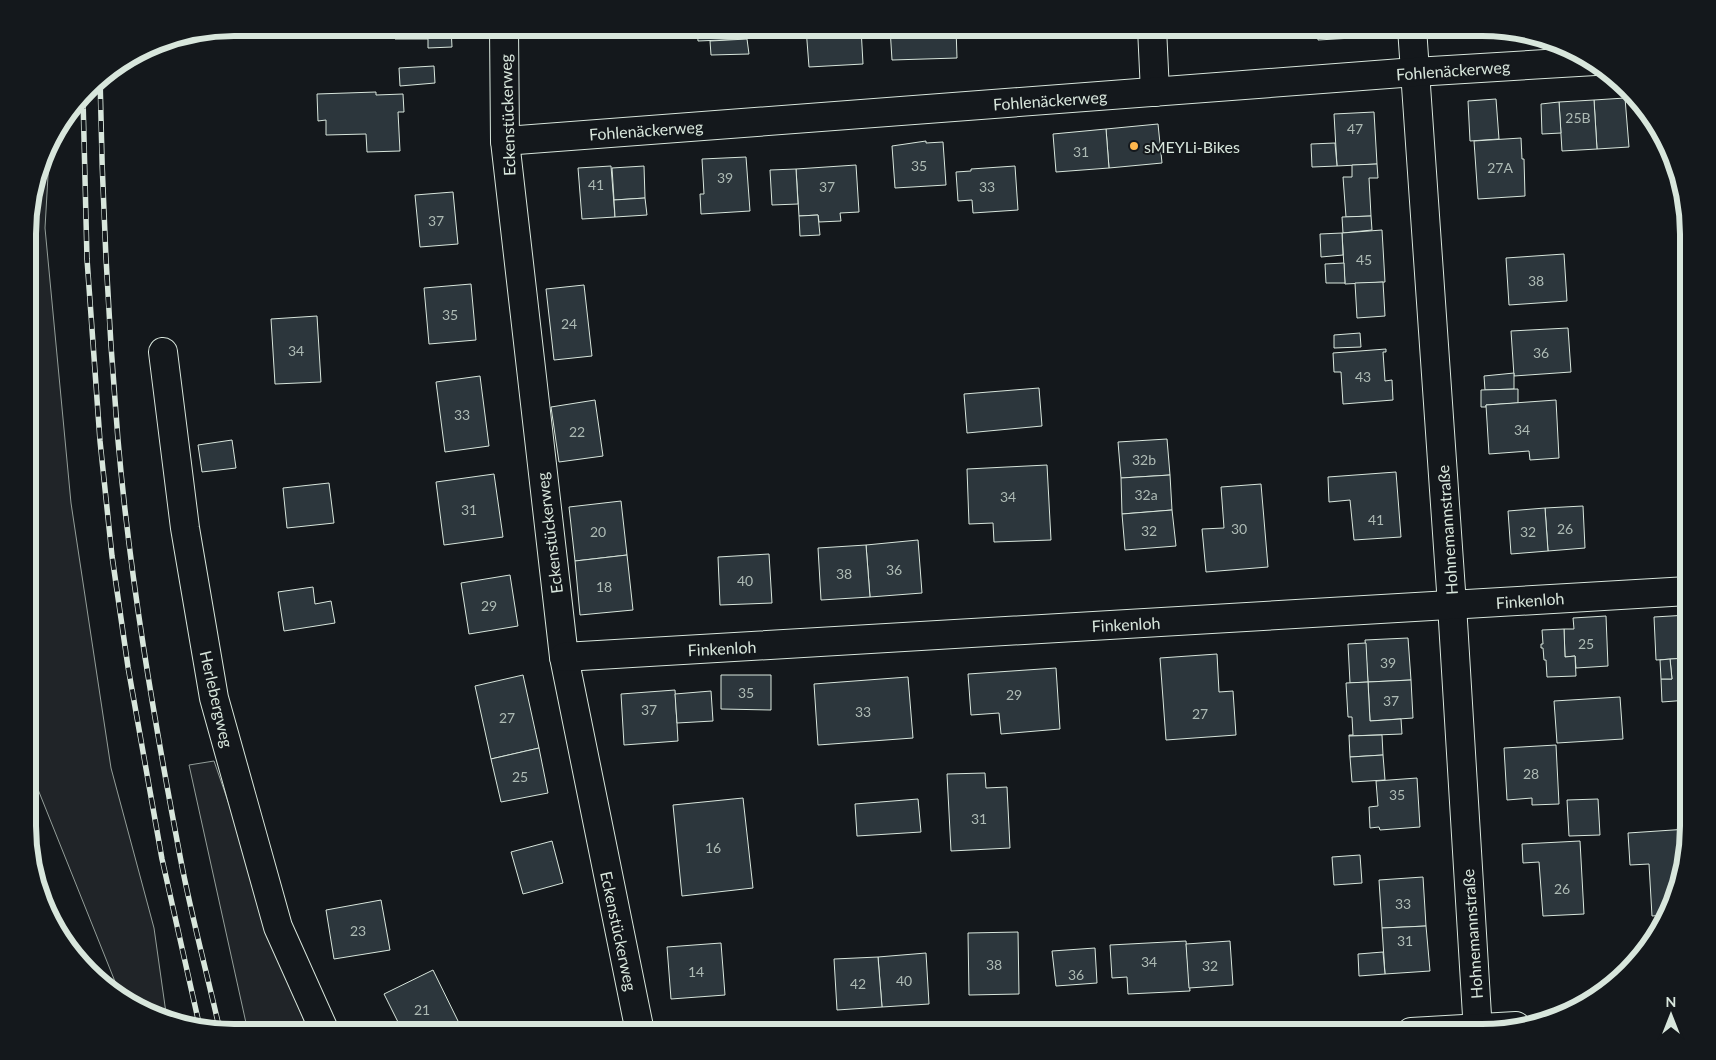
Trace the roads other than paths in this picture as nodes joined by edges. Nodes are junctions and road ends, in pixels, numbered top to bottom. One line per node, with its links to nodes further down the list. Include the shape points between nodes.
1 (504, 36): 7 (street, Eckenstückerweg)
2 (1152, 36): 6 (street)
3 (1413, 36): 5 (street, Hohnemannstraße)
4 (1579, 62): 5 (street, Fohlenäckerweg)
5 (1415, 72): 6 (street, Fohlenäckerweg); 10 (street, Hohnemannstraße)
6 (1155, 92): 7 (street, Fohlenäckerweg)
7 (505, 141): 11 (street, Eckenstückerweg)
8 (163, 352): 12 (street, Herlebergweg, via 185,528 214,698 278,927)
9 (1680, 591): 10 (street, Finkenloh)
10 (1452, 605): 11 (street, Finkenloh); 14 (street, Hohnemannstraße)
11 (564, 657): 13 (street, Eckenstückerweg)
12 (321, 1024)
13 (638, 1024)
14 (1478, 1024)

